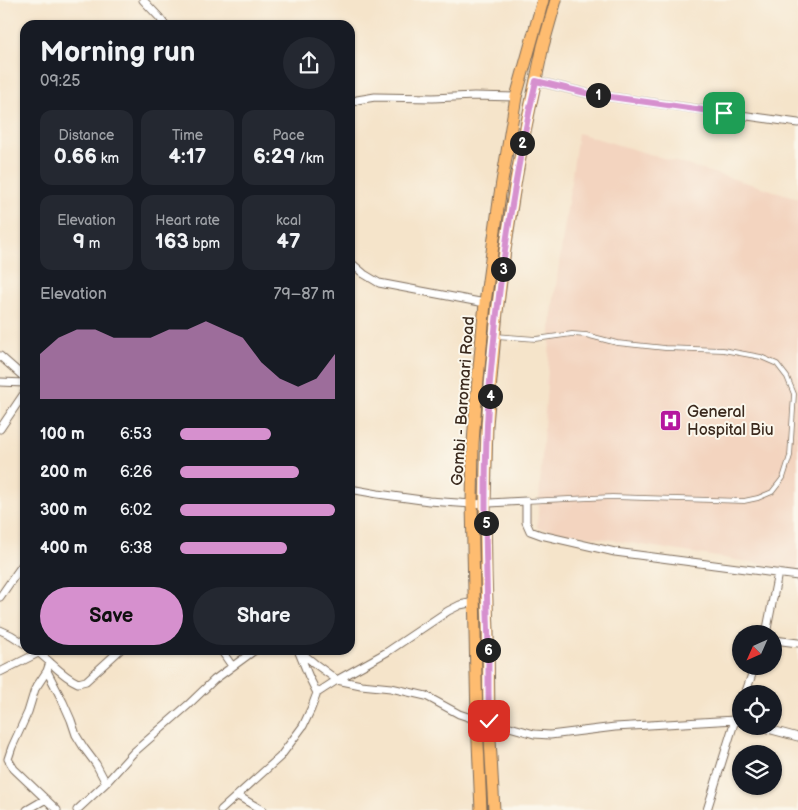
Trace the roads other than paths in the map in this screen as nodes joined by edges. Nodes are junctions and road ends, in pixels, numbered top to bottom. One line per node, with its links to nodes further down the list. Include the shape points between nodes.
1 (143, 0): 4 (street)
2 (543, 0): 6 (main road, Gombi - Baromari Road)
3 (556, 0): 5 (main road, Gombi - Baromari Road)
4 (161, 20)
5 (536, 81): 8 (street, via 590,94); 11 (main road, Gombi - Baromari Road, via 516,179)
6 (516, 97): 7 (street, via 375,97); 10 (main road, Gombi - Baromari Road)
7 (355, 101)
8 (798, 123)
9 (355, 266): 10 (street, via 379,283)
10 (485, 303): 20 (main road, Gombi - Baromari Road, via 473,443)
11 (494, 336): 19 (lane, via 536,339 586,335 617,343 723,350 761,357 777,364 794,394 790,456 783,478 772,492 758,498 612,497); 21 (main road, Gombi - Baromari Road, via 487,425)
12 (0, 356): 13 (street)
13 (20, 374)
14 (0, 382): 15 (street)
15 (20, 383)
16 (20, 399): 17 (street)
17 (0, 429)
18 (355, 490): 20 (street)
19 (526, 501): 21 (street); 23 (street, via 526,522 530,531 541,535 615,552)
20 (472, 504): 21 (street); 26 (main road, Gombi - Baromari Road)
21 (486, 504): 45 (main road, Gombi - Baromari Road, via 488,631)
22 (20, 568): 25 (street)
23 (778, 572): 24 (street); 27 (street)
24 (798, 576)
25 (0, 597)
26 (474, 602): 43 (street, via 448,611 387,652); 45 (main road, Gombi - Baromari Road)
27 (768, 625)
28 (0, 630): 29 (street)
29 (20, 641)
30 (782, 641): 31 (street)
31 (798, 643)
32 (32, 655): 42 (street)
33 (43, 655): 39 (street)
34 (115, 655): 39 (street, via 86,681 78,683)
35 (224, 655): 40 (street)
36 (248, 655): 40 (street)
37 (300, 655): 44 (street)
38 (304, 655): 43 (street)
39 (50, 662): 41 (street)
40 (232, 666): 50 (street, via 133,753)
41 (47, 671): 50 (street, via 76,735); 52 (street, via 35,689 8,759 14,770)
42 (0, 672)
43 (337, 680): 44 (street); 45 (street, via 426,696 459,714)
44 (317, 693): 51 (street, via 303,726 280,757)
45 (483, 721): 46 (street, via 550,735 616,727); 58 (main road, Gombi - Baromari Road); 59 (main road, Gombi - Baromari Road)
46 (732, 721)
47 (782, 733): 49 (street)
48 (733, 735): 60 (street)
49 (798, 737)
50 (106, 783): 55 (street)
51 (238, 796): 56 (street); 57 (street)
52 (46, 799): 53 (street); 54 (street)
53 (27, 810)
54 (57, 810)
55 (77, 810)
56 (222, 810)
57 (262, 810)
58 (481, 810)
59 (494, 810)
60 (707, 810)

